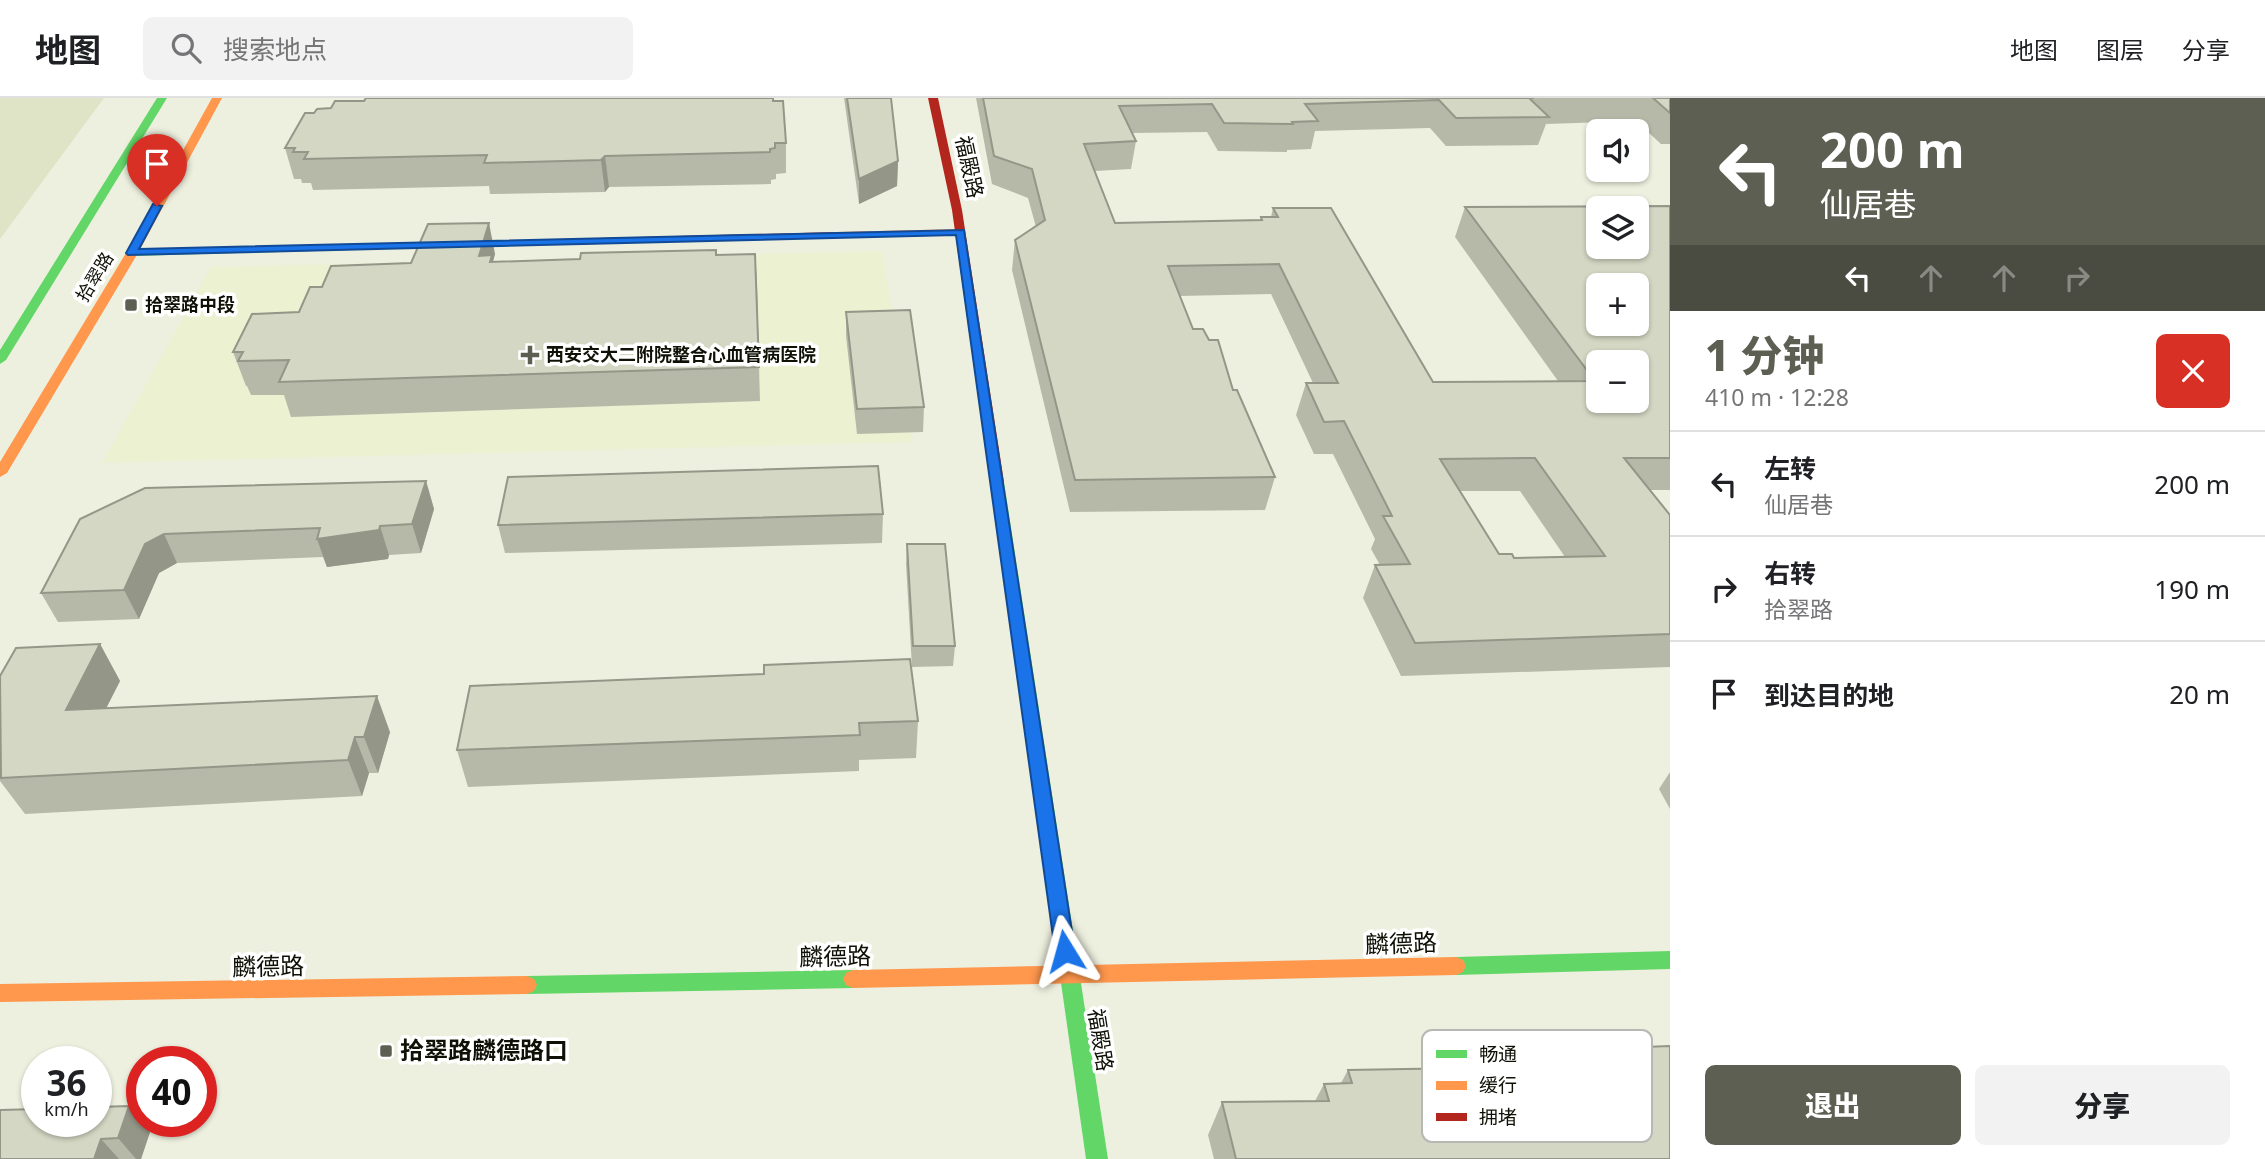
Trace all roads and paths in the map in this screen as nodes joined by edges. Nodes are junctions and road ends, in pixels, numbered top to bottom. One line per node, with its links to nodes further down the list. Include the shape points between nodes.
1 (162, 98): 6 (street, 拾翠路)
2 (218, 98): 5 (street, 拾翠路)
3 (933, 98): 4 (street, 福殿路)
4 (961, 232): 5 (street); 9 (street, 福殿路)
5 (132, 253): 7 (street, 拾翠路)
6 (0, 360)
7 (0, 473)
8 (1670, 960): 9 (street, 麟德路)
9 (1069, 976): 10 (street, 麟德路); 11 (street, 福殿路)
10 (0, 993)
11 (1097, 1159)

